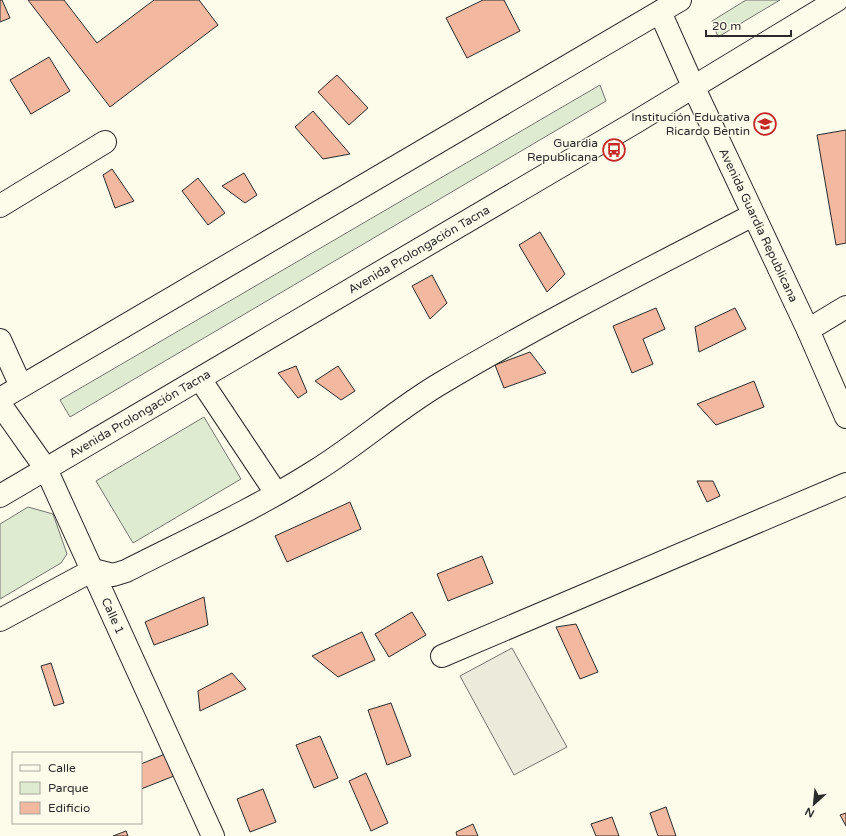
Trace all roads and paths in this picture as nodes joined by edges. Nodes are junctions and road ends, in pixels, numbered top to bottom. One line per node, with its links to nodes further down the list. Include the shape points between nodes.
1 (680, 0): 3 (street)
2 (837, 0): 4 (street, Avenida Prolongación Tacna)
3 (660, 12): 4 (street, Avenida Guardia Republicana); 12 (street)
4 (693, 86): 7 (street, Avenida Guardia Republicana); 11 (street, Avenida Prolongación Tacna)
5 (105, 142): 6 (street)
6 (0, 206)
7 (753, 215): 9 (street, Avenida Guardia Republicana); 18 (street, via 554,319 465,369 315,471)
8 (846, 308): 9 (street)
9 (808, 330): 15 (street, Avenida Guardia Republicana)
10 (0, 340): 12 (street)
11 (200, 379): 16 (street, Avenida Prolongación Tacna); 18 (street)
12 (21, 386): 13 (street)
13 (0, 398)
14 (0, 404): 16 (street, Calle 1)
15 (846, 417)
16 (46, 469): 19 (street, Avenida Prolongación Tacna); 20 (street, Calle 1)
17 (846, 484): 22 (street)
18 (276, 493): 20 (street, via 126,571 113,575)
19 (0, 496)
20 (93, 570): 21 (street); 23 (street, Calle 1)
21 (0, 620)
22 (442, 656)
23 (213, 836)

